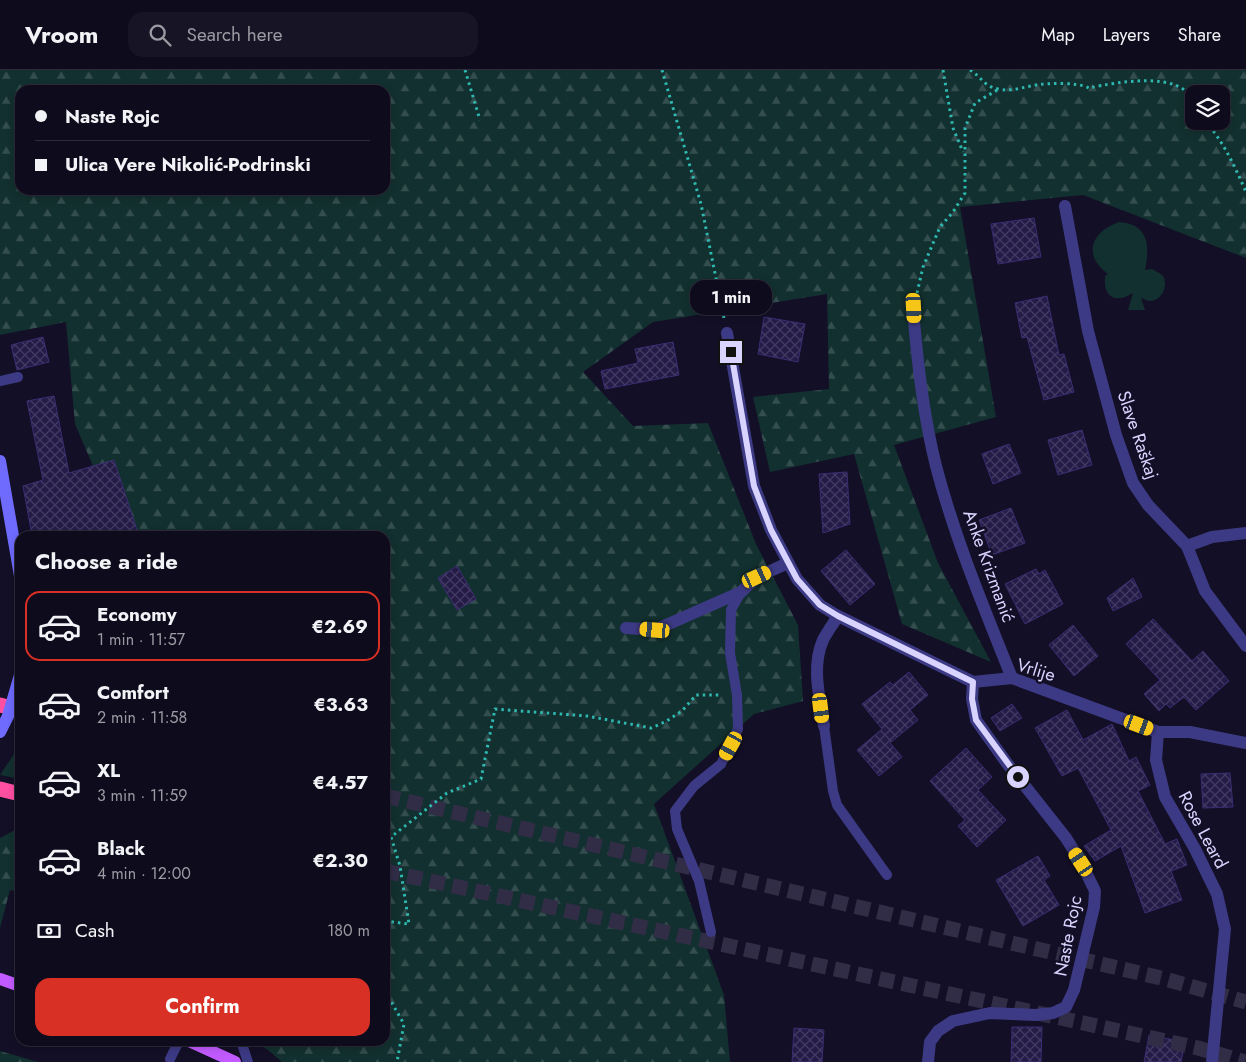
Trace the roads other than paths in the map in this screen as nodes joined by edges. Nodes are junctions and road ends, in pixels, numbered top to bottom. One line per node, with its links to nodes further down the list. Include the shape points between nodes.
1 (1065, 206): 9 (street, Slave Raškaj, via 1088,331 1127,467 1148,505)
2 (914, 308): 16 (street, Anke Krizmanić, via 917,358 936,466 964,556)
3 (727, 333): 11 (street, via 754,486)
4 (18, 377): 5 (lane)
5 (0, 381)
6 (0, 460): 7 (main road)
7 (1, 474): 10 (main road)
8 (1246, 533): 9 (street, via 1212,537)
9 (1187, 546): 15 (street, Slave Raškaj, via 1205,591)
10 (15, 549)
11 (788, 562): 12 (street, via 757,577); 13 (street, via 797,579 820,605)
12 (741, 592): 14 (street, via 655,630); 28 (lane, via 731,610 730,653 737,695 738,729 721,764 694,786 675,811 676,829 699,881)
13 (838, 616): 17 (street); 21 (street, via 818,654 816,670)
14 (626, 628)
15 (1246, 646)
16 (1012, 678): 17 (street, Vrlije); 23 (street, Vrlije)
17 (973, 682): 37 (street, Naste Rojc, via 976,720 1066,838 1095,891 1094,907 1074,990 1066,1007 1036,1015 990,1012 953,1021 938,1031 930,1042)
18 (15, 692): 22 (main road, bridge)
19 (0, 705): 20 (highway)
20 (15, 709)
21 (824, 726): 27 (lane, via 838,805)
22 (0, 732)
23 (1158, 732): 24 (street, Vrlije, via 1190,732); 38 (street, Rose Leard, via 1156,760 1165,797 1217,894 1225,929)
24 (1246, 743)
25 (0, 789): 26 (highway)
26 (15, 793)
27 (886, 875)
28 (711, 932)
29 (0, 979): 30 (main road)
30 (15, 984)
31 (176, 1046): 34 (lane)
32 (200, 1046): 35 (main road)
33 (243, 1046): 36 (lane)
34 (170, 1059)
35 (229, 1059)
36 (248, 1062)
37 (928, 1062)
38 (1212, 1062)

